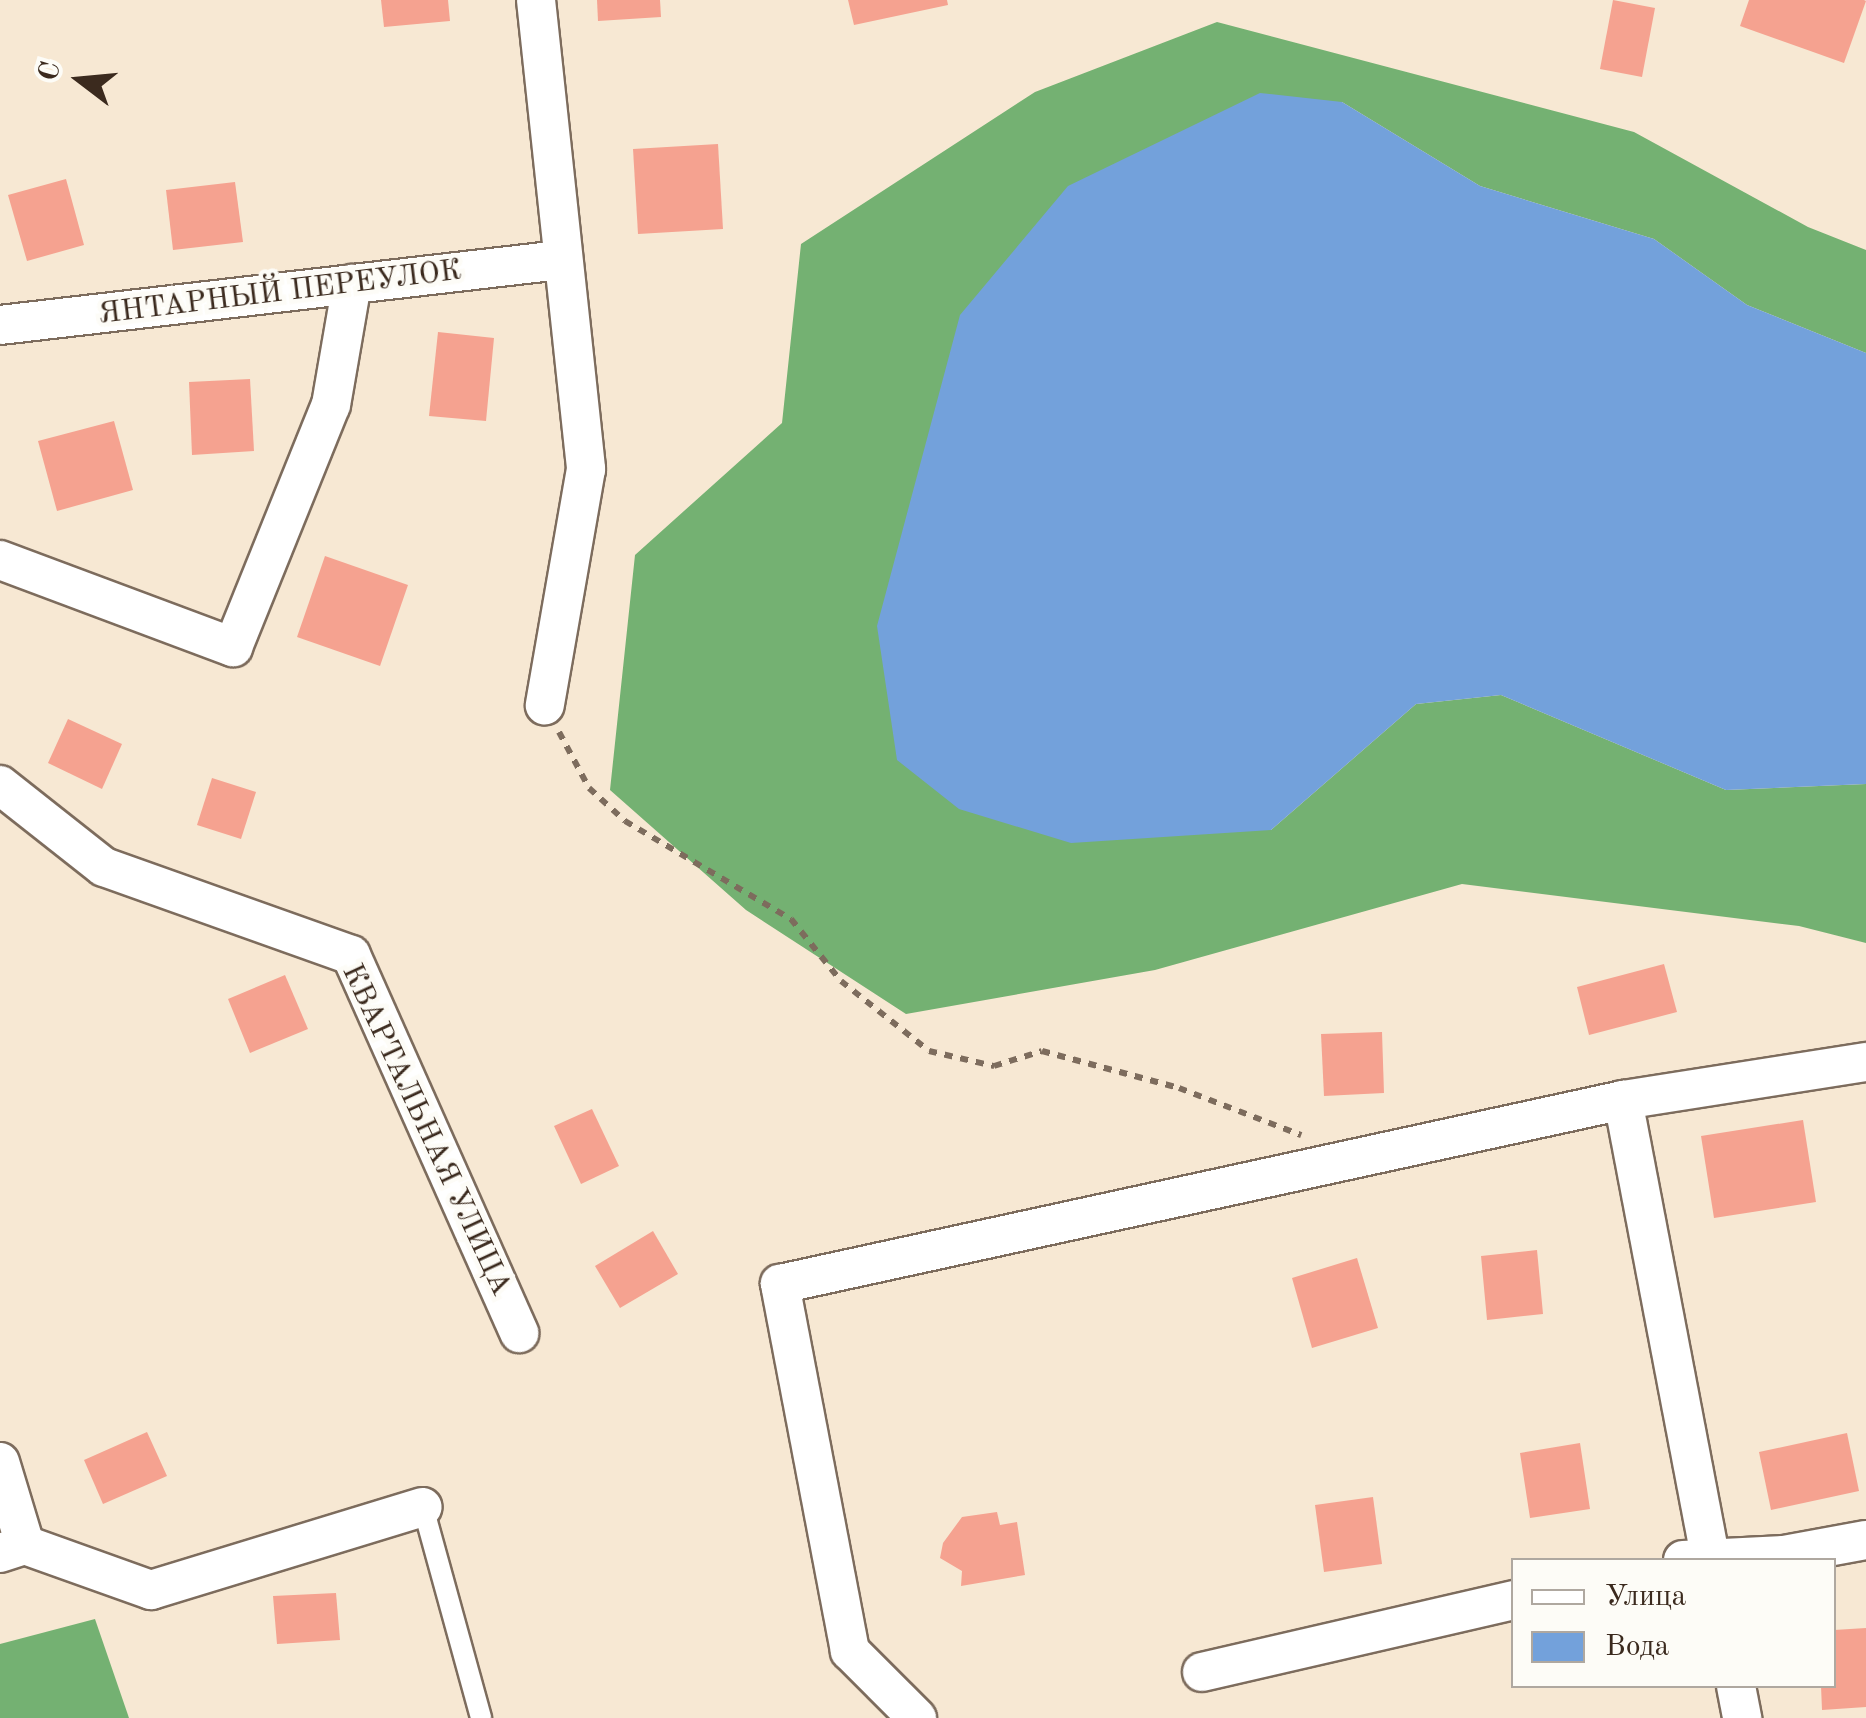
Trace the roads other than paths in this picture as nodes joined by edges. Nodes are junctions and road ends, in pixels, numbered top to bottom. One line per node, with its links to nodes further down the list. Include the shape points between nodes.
1 (536, 0): 2 (street)
2 (560, 260): 3 (street, ЯНТАРНЫЙ ПЕРЕУЛОК); 6 (street, via 586,468)
3 (352, 284): 4 (street, ЯНТАРНЫЙ ПЕРЕУЛОК); 5 (street, via 332,405 234,647)
4 (0, 325)
5 (0, 560)
6 (545, 705)
7 (0, 785): 10 (street, КВАРТАЛЬНАЯ УЛИЦА, via 104,868 351,956)
8 (1866, 1062): 9 (street)
9 (1623, 1100): 15 (street); 20 (street, via 780,1284 850,1651)
10 (518, 1333)
11 (0, 1462): 14 (street)
12 (422, 1507): 14 (street, via 150,1590); 19 (lane)
13 (1866, 1540): 15 (street, via 1784,1554)
14 (12, 1549)
15 (1701, 1558)
16 (1511, 1601): 17 (street)
17 (1202, 1672)
18 (1736, 1688): 21 (street)
19 (481, 1718)
20 (917, 1718)
21 (1742, 1718)

